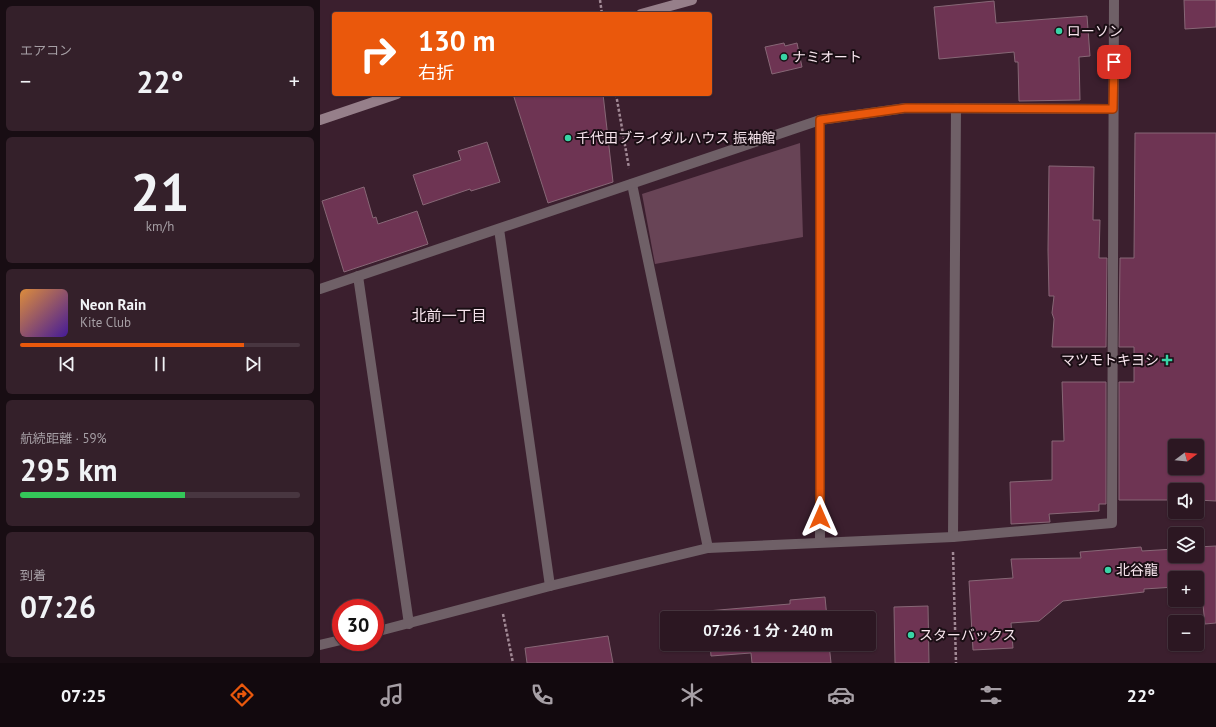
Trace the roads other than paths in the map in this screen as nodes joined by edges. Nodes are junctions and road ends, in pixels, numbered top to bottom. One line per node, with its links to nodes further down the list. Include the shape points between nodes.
1 (692, 0): 3 (street)
2 (1114, 0): 6 (street)
3 (648, 12)
4 (391, 96): 7 (street)
5 (956, 108): 6 (street); 8 (street, via 906,108); 13 (street)
6 (1113, 109): 13 (street, via 1112,524)
7 (320, 120)
8 (820, 120): 9 (street); 14 (street)
9 (632, 184): 10 (street); 15 (street)
10 (499, 229): 11 (street); 16 (street)
11 (358, 276): 12 (street); 17 (street)
12 (320, 289)
13 (953, 537): 14 (street)
14 (820, 542): 15 (street)
15 (708, 548): 16 (street)
16 (550, 586): 17 (street)
17 (409, 624): 18 (street)
18 (384, 630)
19 (332, 642): 20 (street)
20 (320, 645)

